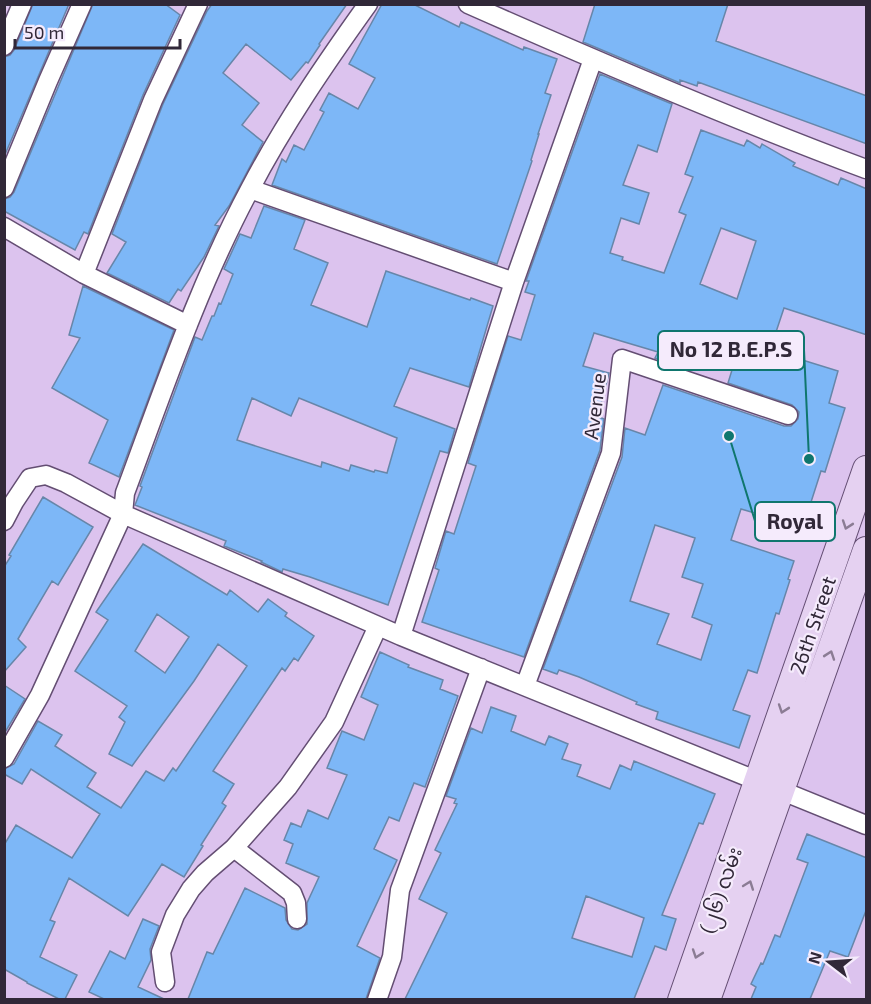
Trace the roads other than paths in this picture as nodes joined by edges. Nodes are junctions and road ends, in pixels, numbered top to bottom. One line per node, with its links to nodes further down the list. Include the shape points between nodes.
1 (22, 4): 6 (street)
2 (82, 4): 9 (street)
3 (368, 4): 10 (street, via 324,65)
4 (468, 4): 7 (street)
5 (191, 7): 12 (street)
6 (4, 46)
7 (593, 59): 8 (street); 13 (street)
8 (867, 169)
9 (4, 188)
10 (250, 189): 13 (street); 14 (street)
11 (4, 227): 12 (street)
12 (84, 274): 14 (street)
13 (514, 282): 21 (street)
14 (188, 325): 17 (street, via 125,493)
15 (788, 415): 23 (street, Avenue, via 622,359 611,453)
16 (867, 469): 25 (main road, 26th Street, one-way to 25)
17 (123, 514): 18 (street, via 46,475 30,478); 20 (street); 24 (street, via 40,695)
18 (4, 520)
19 (867, 550): 26 (main road, 26th Street, one-way to 19)
20 (378, 626): 21 (street); 28 (street, via 334,723 288,787)
21 (401, 636): 22 (street)
22 (481, 668): 23 (street); 31 (street, via 400,890 392,957)
23 (525, 686): 25 (street)
24 (4, 758)
25 (758, 780): 26 (street); 32 (main road, (၂၆) လမ်း, one-way to 32)
26 (783, 790): 27 (street); 33 (main road, (၂၆) လမ်း, one-way to 26)
27 (867, 825)
28 (234, 848): 29 (street, via 292,893); 30 (street, via 198,881 175,915 161,952)
29 (297, 919)
30 (165, 982)
31 (377, 999)
32 (681, 999)
33 (707, 999)

